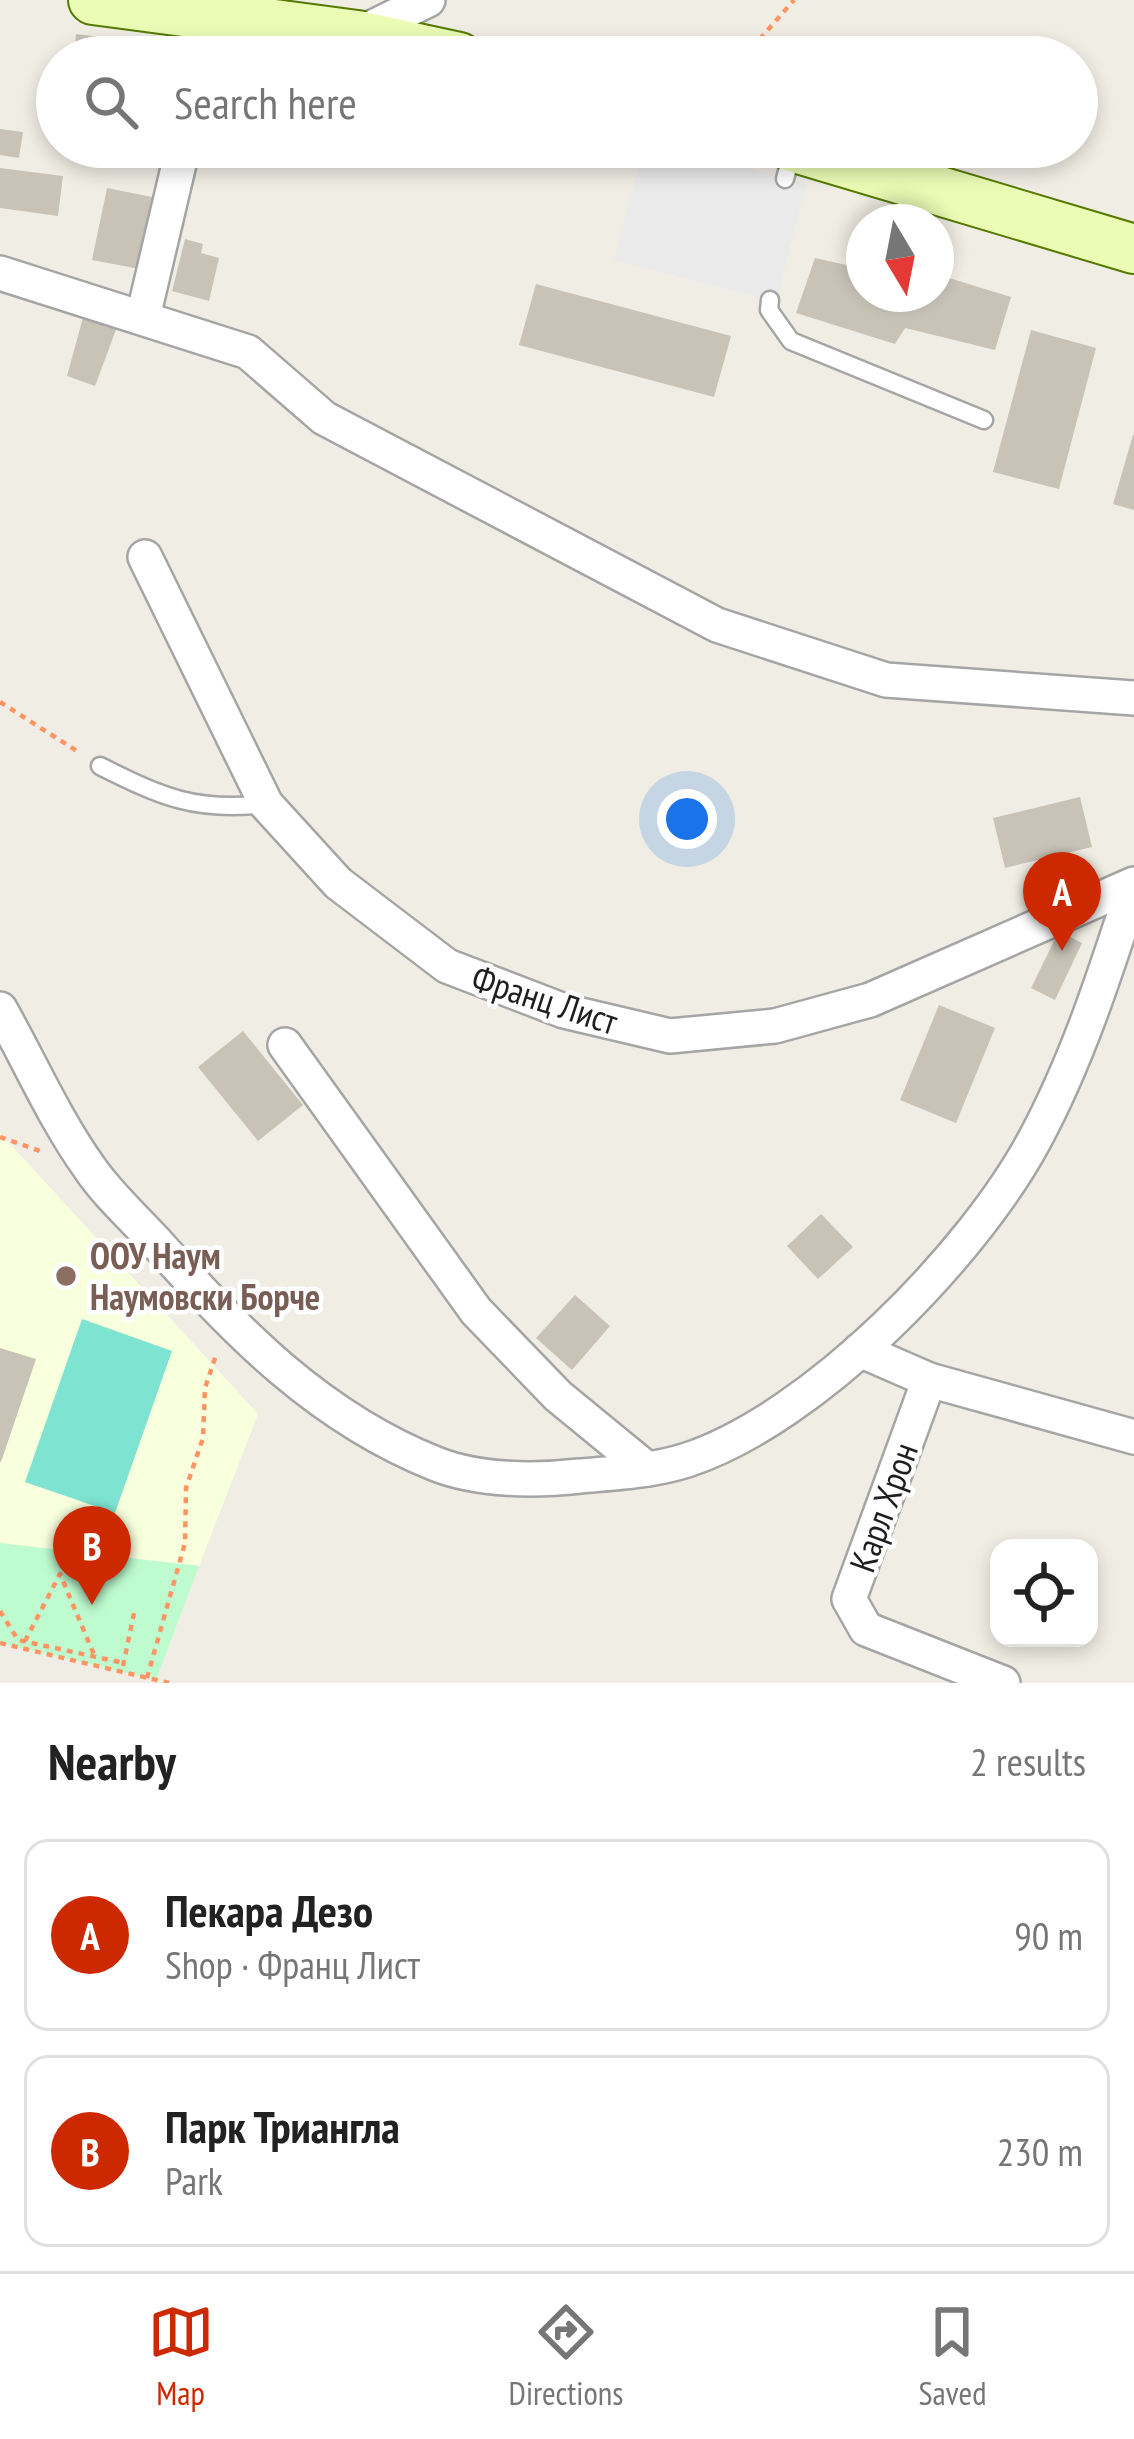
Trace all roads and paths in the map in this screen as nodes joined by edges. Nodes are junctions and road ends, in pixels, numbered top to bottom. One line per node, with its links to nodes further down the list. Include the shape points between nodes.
1 (93, 0): 5 (main road)
2 (794, 0): 7 (path)
3 (415, 3): 4 (street)
4 (357, 35): 5 (main road); 6 (main road)
5 (198, 36)
6 (362, 36)
7 (762, 36)
8 (178, 168): 13 (street)
9 (828, 168): 10 (main road)
10 (1134, 249)
11 (0, 273): 13 (street)
12 (770, 300): 14 (lane, via 791,341)
13 (143, 316): 16 (street, via 248,352 324,418 717,625 886,680)
14 (984, 420)
15 (145, 557): 19 (street, Франц Лист)
16 (1134, 698)
17 (0, 702): 18 (path)
18 (100, 766): 19 (lane, via 186,805)
19 (266, 804): 20 (street, Франц Лист, via 338,883 447,966 564,1011 670,1036 775,1026 870,1000)
20 (1134, 885): 24 (street, via 1099,992 1035,1140 970,1238)
21 (0, 1009): 23 (street, via 89,1167)
22 (285, 1045): 27 (street, via 476,1311 558,1396)
23 (227, 1322): 27 (street, via 319,1404 440,1466 538,1481); 35 (path, via 205,1388 184,1543)
24 (860, 1350): 25 (street); 27 (street, via 732,1439)
25 (929, 1380): 26 (street); 37 (street, Карл Хрон, via 850,1599 866,1629)
26 (1134, 1437)
27 (647, 1469)
28 (0, 1612): 30 (path)
29 (134, 1613): 33 (path)
30 (25, 1641): 32 (path); 32 (path, via 60,1574)
31 (0, 1643): 34 (path)
32 (95, 1657): 33 (path)
33 (124, 1664): 34 (path)
34 (122, 1672): 35 (path)
35 (147, 1678): 36 (path)
36 (170, 1683)
37 (1003, 1683)

